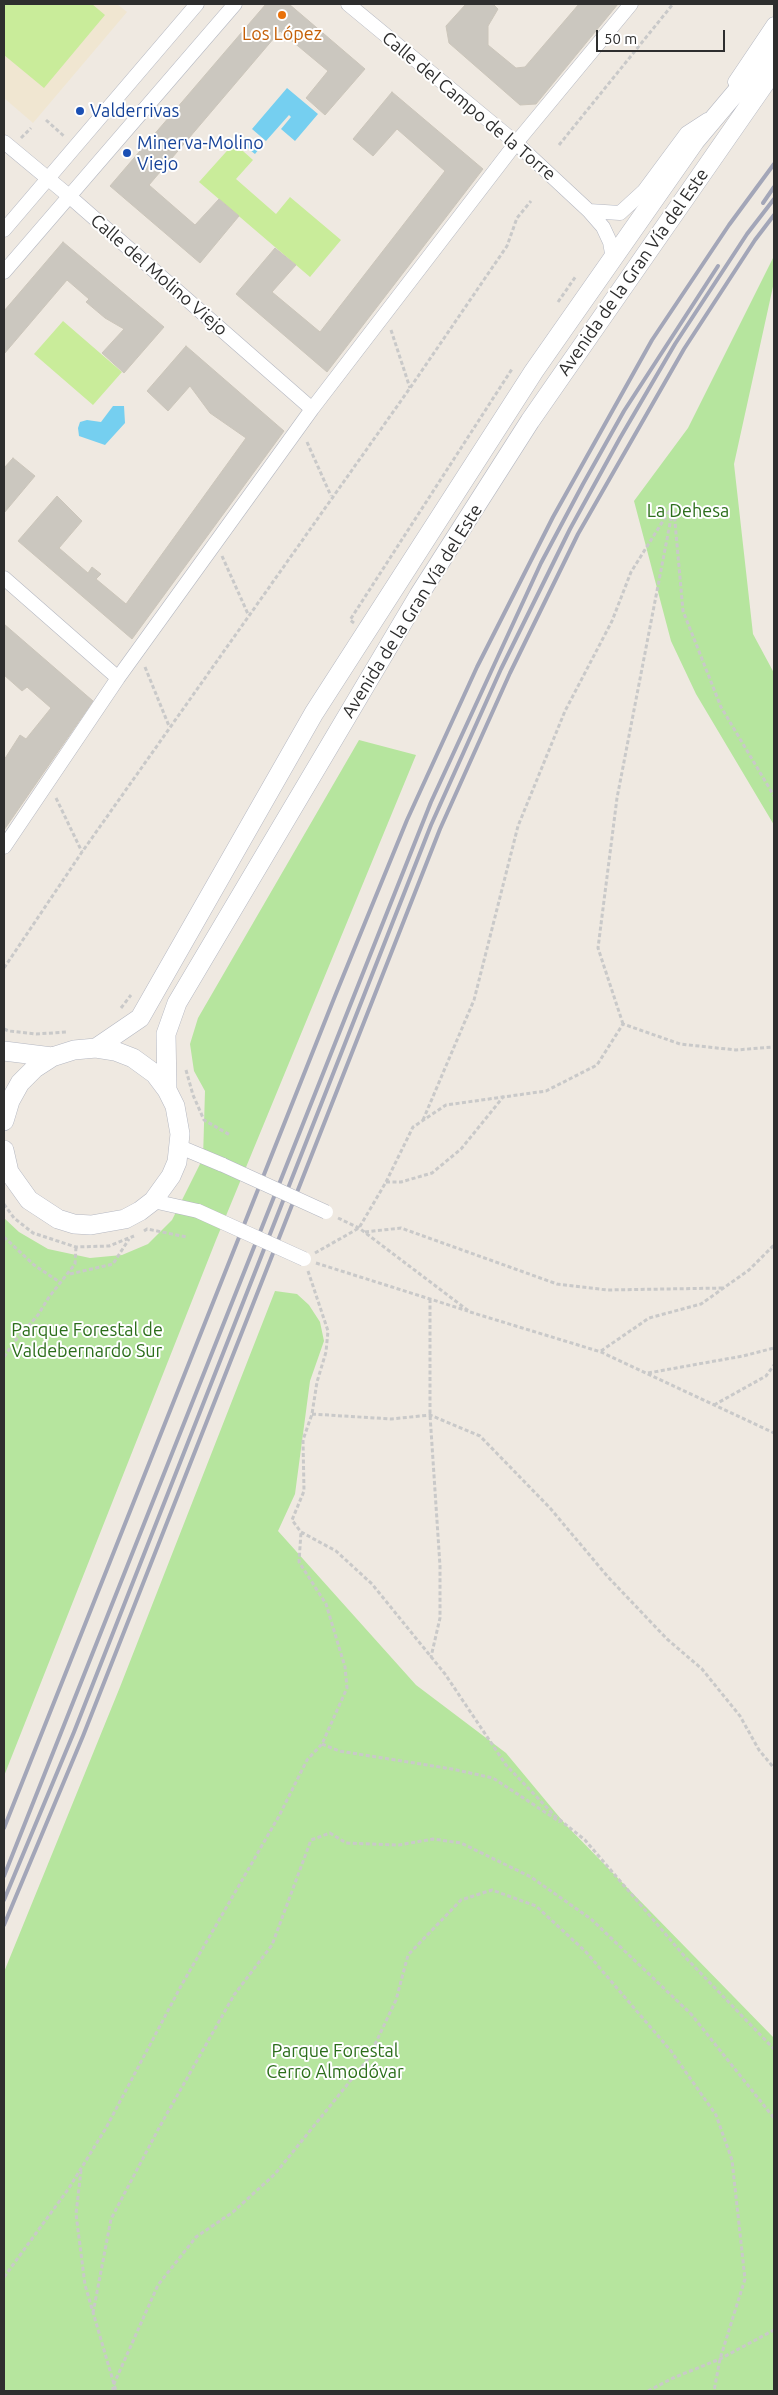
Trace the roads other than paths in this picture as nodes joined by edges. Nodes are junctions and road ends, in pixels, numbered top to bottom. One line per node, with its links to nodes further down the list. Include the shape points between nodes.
1 (197, 4): 14 (street)
2 (235, 4): 15 (street)
3 (348, 4): 12 (street, Calle del Campo de la Torre)
4 (631, 4): 12 (street)
5 (774, 24): 9 (street, Avenida de la Gran Vía del Este)
6 (774, 47): 10 (street, Avenida de la Gran Vía del Este)
7 (774, 70): 13 (street, Avenida de la Gran Vía del Este)
8 (774, 84): 13 (street, Avenida de la Gran Vía del Este)
9 (710, 118): 10 (street, Avenida de la Gran Vía del Este); 16 (street, via 687,133 644,191 620,213)
10 (695, 141): 18 (street, Avenida de la Gran Vía del Este)
11 (11, 142): 14 (street, Calle del Molino Viejo)
12 (516, 143): 16 (street, Calle del Campo de la Torre); 20 (street)
13 (713, 156): 27 (street, Avenida de la Gran Vía del Este, via 530,421 435,570 180,998 166,1034)
14 (47, 178): 15 (street, Calle del Molino Viejo); 17 (street)
15 (69, 196): 19 (street); 20 (street, Calle del Molino Viejo)
16 (589, 210): 18 (street, Calle del Campo de la Torre, via 603,227)
17 (4, 230)
18 (614, 259): 24 (street, Avenida de la Gran Vía del Este, via 534,371 314,713 140,1018)
19 (4, 272)
20 (312, 409): 22 (street)
21 (4, 578): 22 (street)
22 (118, 678): 23 (street)
23 (4, 847)
24 (96, 1048): 26 (street); 27 (street, via 133,1058 155,1074)
25 (4, 1051): 26 (street)
26 (52, 1057): 28 (street, via 20,1083)
27 (167, 1090): 29 (street, via 179,1123)
28 (4, 1121)
29 (180, 1147): 31 (street, via 171,1176); 32 (street, bridge)
30 (4, 1150): 31 (street, via 9,1172 18,1187 29,1200 58,1219 91,1226 108,1224 140,1211)
31 (153, 1201): 33 (street, bridge, via 198,1211)
32 (326, 1212)
33 (304, 1259)

